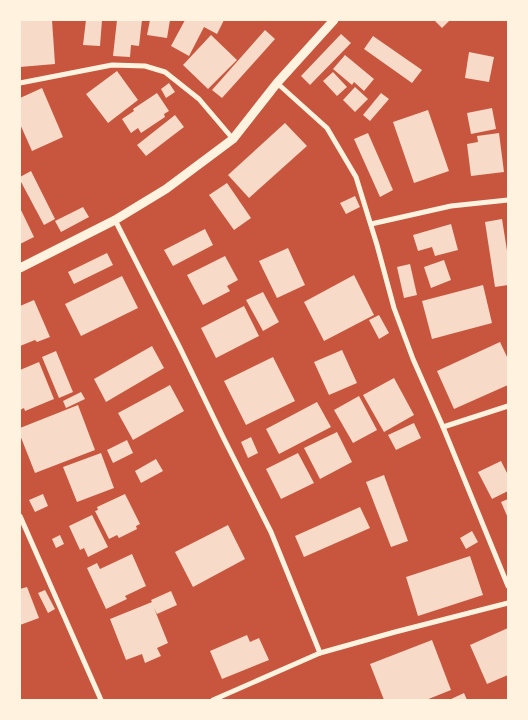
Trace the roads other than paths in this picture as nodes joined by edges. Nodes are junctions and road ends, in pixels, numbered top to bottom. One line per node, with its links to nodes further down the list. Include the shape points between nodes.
1 (334, 20): 3 (street)
2 (20, 83): 4 (street, via 112,64 145,66 165,72 199,99)
3 (277, 83): 4 (street); 7 (street, via 336,140 356,177)
4 (233, 139): 6 (street, via 166,189)
5 (508, 200): 7 (street, via 450,206)
6 (115, 220): 8 (street); 14 (street, via 271,532)
7 (371, 224): 10 (street, via 394,308)
8 (20, 268)
9 (508, 406): 10 (street)
10 (443, 428): 12 (street)
11 (20, 516): 15 (street)
12 (508, 586)
13 (508, 603): 14 (street)
14 (320, 653): 16 (street)
15 (101, 700)
16 (213, 700)

